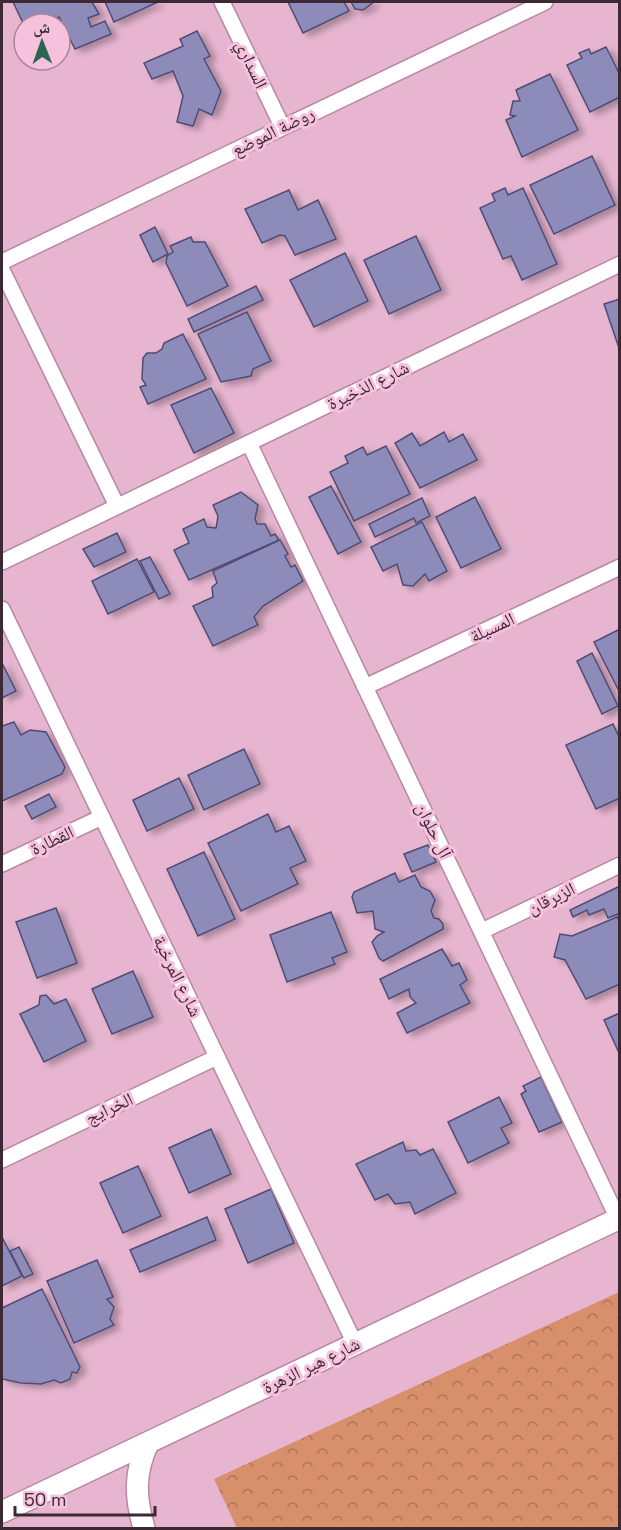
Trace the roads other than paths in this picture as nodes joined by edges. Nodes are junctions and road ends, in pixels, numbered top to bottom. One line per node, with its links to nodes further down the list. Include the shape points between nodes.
1 (222, 2): 3 (street, السداري)
2 (545, 2): 3 (street, روضة الموضع)
3 (282, 126): 4 (street, روضة الموضع)
4 (2, 262)
5 (620, 264): 7 (street, شارع الذخيرة)
6 (2, 270): 8 (street)
7 (249, 443): 8 (street, شارع الذخيرة); 12 (street, آل حلوان)
8 (117, 506): 9 (street, شارع الذخيرة)
9 (2, 562)
10 (620, 567): 12 (street, المسيلة)
11 (2, 609): 13 (street, شارع المرخية)
12 (365, 687): 16 (street, آل حلوان)
13 (102, 817): 14 (street, القطارة); 17 (street, شارع المرخية)
14 (2, 864)
15 (620, 865): 16 (street, الزبرقان)
16 (482, 931): 19 (street, آل حلوان)
17 (217, 1057): 18 (street, الخرايج); 20 (street, شارع المرخية)
18 (2, 1160)
19 (619, 1218): 20 (street, شارع هير الزهرة)
20 (355, 1344): 21 (street, شارع هير الزهرة)
21 (148, 1443): 22 (street, شارع هير الزهرة); 25 (street, via 136,1481)
22 (108, 1461): 23 (street, شارع هير الزهرة); 24 (street, via 122,1477)
23 (2, 1512)
24 (135, 1528)
25 (144, 1528)

